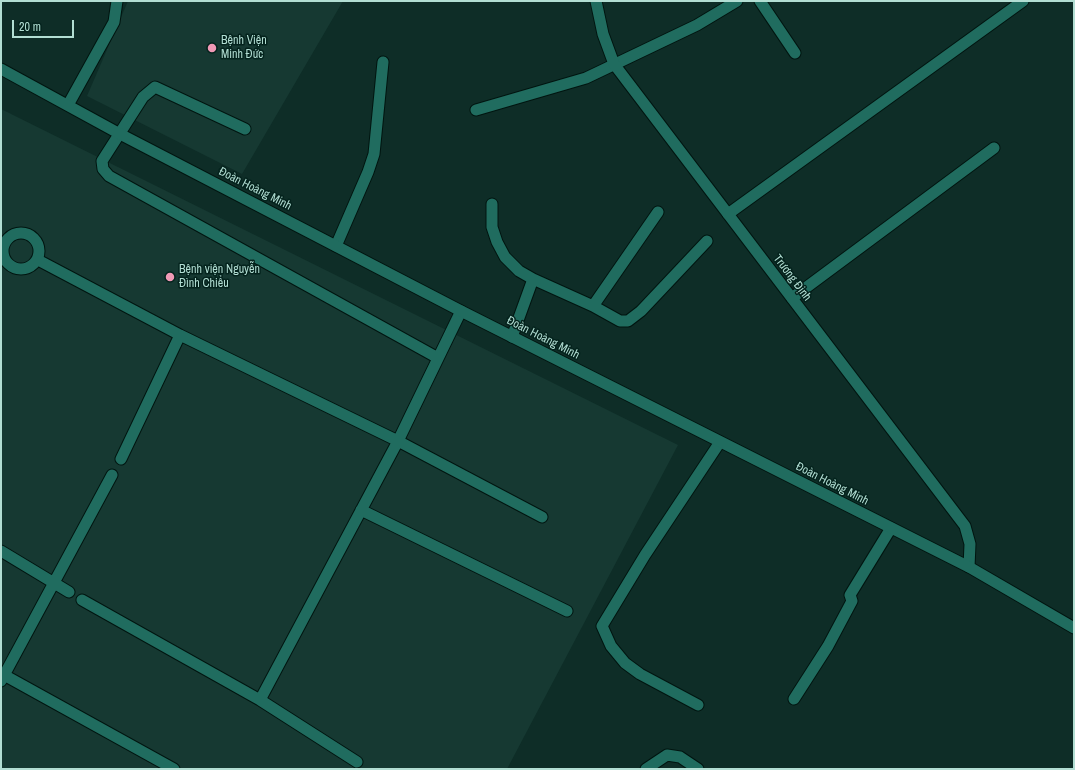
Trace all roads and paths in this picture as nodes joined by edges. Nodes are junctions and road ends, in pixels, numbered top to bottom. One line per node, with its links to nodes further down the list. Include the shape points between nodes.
1 (117, 1): 10 (street, via 114,22)
2 (596, 1): 8 (street, Trương Định, via 603,34)
3 (737, 1): 8 (street, via 697,25)
4 (760, 1): 6 (street)
5 (1023, 1): 17 (street)
6 (795, 54)
7 (383, 62): 19 (street, via 374,154)
8 (614, 64): 11 (street, via 586,78); 17 (street, Trương Định)
9 (1, 69): 10 (street, Đoàn Hoàng Minh)
10 (68, 105): 13 (street, Đoàn Hoàng Minh)
11 (476, 110)
12 (245, 129): 13 (street, via 155,86 143,97)
13 (120, 134): 19 (street, Đoàn Hoàng Minh); 27 (street, via 102,161 103,169 109,176)
14 (994, 148): 22 (street)
15 (492, 204): 21 (street, via 492,227 497,242 519,271)
16 (658, 212): 23 (street)
17 (728, 214): 22 (street, Trương Định)
18 (707, 241): 23 (street, via 641,311 628,321 620,321)
19 (336, 246): 24 (street, Đoàn Hoàng Minh)
20 (38, 260): 25 (street)
21 (533, 279): 23 (street); 26 (street)
22 (792, 298): 36 (street, Trương Định, via 965,526 970,544)
23 (593, 306)
24 (461, 312): 26 (street, Đoàn Hoàng Minh); 27 (street)
25 (180, 335): 28 (street); 30 (street)
26 (512, 337): 29 (street, Đoàn Hoàng Minh)
27 (438, 358): 28 (street)
28 (398, 441): 32 (street); 33 (street)
29 (720, 442): 34 (street, Đoàn Hoàng Minh); 45 (street, via 645,555 602,626 610,646 625,663 640,674)
30 (121, 459)
31 (112, 475): 37 (street)
32 (361, 510): 40 (street); 44 (street)
33 (542, 517)
34 (891, 528): 36 (street, Đoàn Hoàng Minh); 43 (street, via 850,595 852,601 828,646)
35 (1, 551): 37 (street)
36 (969, 568): 41 (street, Đoàn Hoàng Minh)
37 (55, 583): 38 (street); 42 (street)
38 (70, 592)
39 (82, 600): 44 (street)
40 (568, 611)
41 (1074, 628)
42 (3, 678): 47 (street)
43 (794, 699)
44 (260, 700): 46 (street)
45 (698, 705)
46 (357, 762)
47 (174, 769)
48 (646, 769): 49 (street, via 667,755 680,757)
49 (698, 769)

